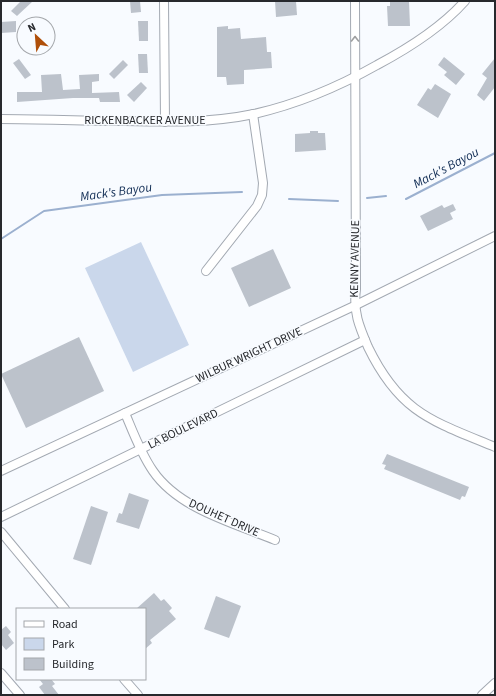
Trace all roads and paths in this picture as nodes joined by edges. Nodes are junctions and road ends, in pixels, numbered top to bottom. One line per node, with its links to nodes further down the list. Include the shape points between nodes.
1 (164, 1): 8 (street)
2 (355, 1): 5 (street, KENNY AVENUE, one-way to 2)
3 (471, 1): 4 (street)
4 (462, 4): 5 (street, RICKENBACKER AVENUE, via 415,43)
5 (355, 78): 6 (street, RICKENBACKER AVENUE, via 307,99); 11 (street, KENNY AVENUE)
6 (253, 114): 8 (street, RICKENBACKER AVENUE, via 208,121); 10 (street, via 263,183 262,195 257,206)
7 (1, 119): 8 (street, RICKENBACKER AVENUE)
8 (165, 122)
9 (495, 236): 11 (street, WILBUR WRIGHT DRIVE)
10 (206, 271)
11 (354, 306): 12 (street, KENNY AVENUE); 13 (street, WILBUR WRIGHT DRIVE)
12 (365, 340): 14 (street, KENNY AVENUE, via 384,377 398,395 418,412); 15 (street, LA BOULEVARD)
13 (125, 413): 15 (street, DOUHET DRIVE); 16 (street, WILBUR WRIGHT DRIVE)
14 (495, 447)
15 (141, 450): 17 (street, LA BOULEVARD); 19 (street, DOUHET DRIVE, via 152,471 176,494 209,513)
16 (1, 471)
17 (1, 517)
18 (1, 532): 20 (street)
19 (275, 540)
20 (64, 608)
21 (1, 673): 24 (street)
22 (125, 680): 25 (street)
23 (495, 683): 26 (street)
24 (20, 695)
25 (138, 695)
26 (482, 695)

